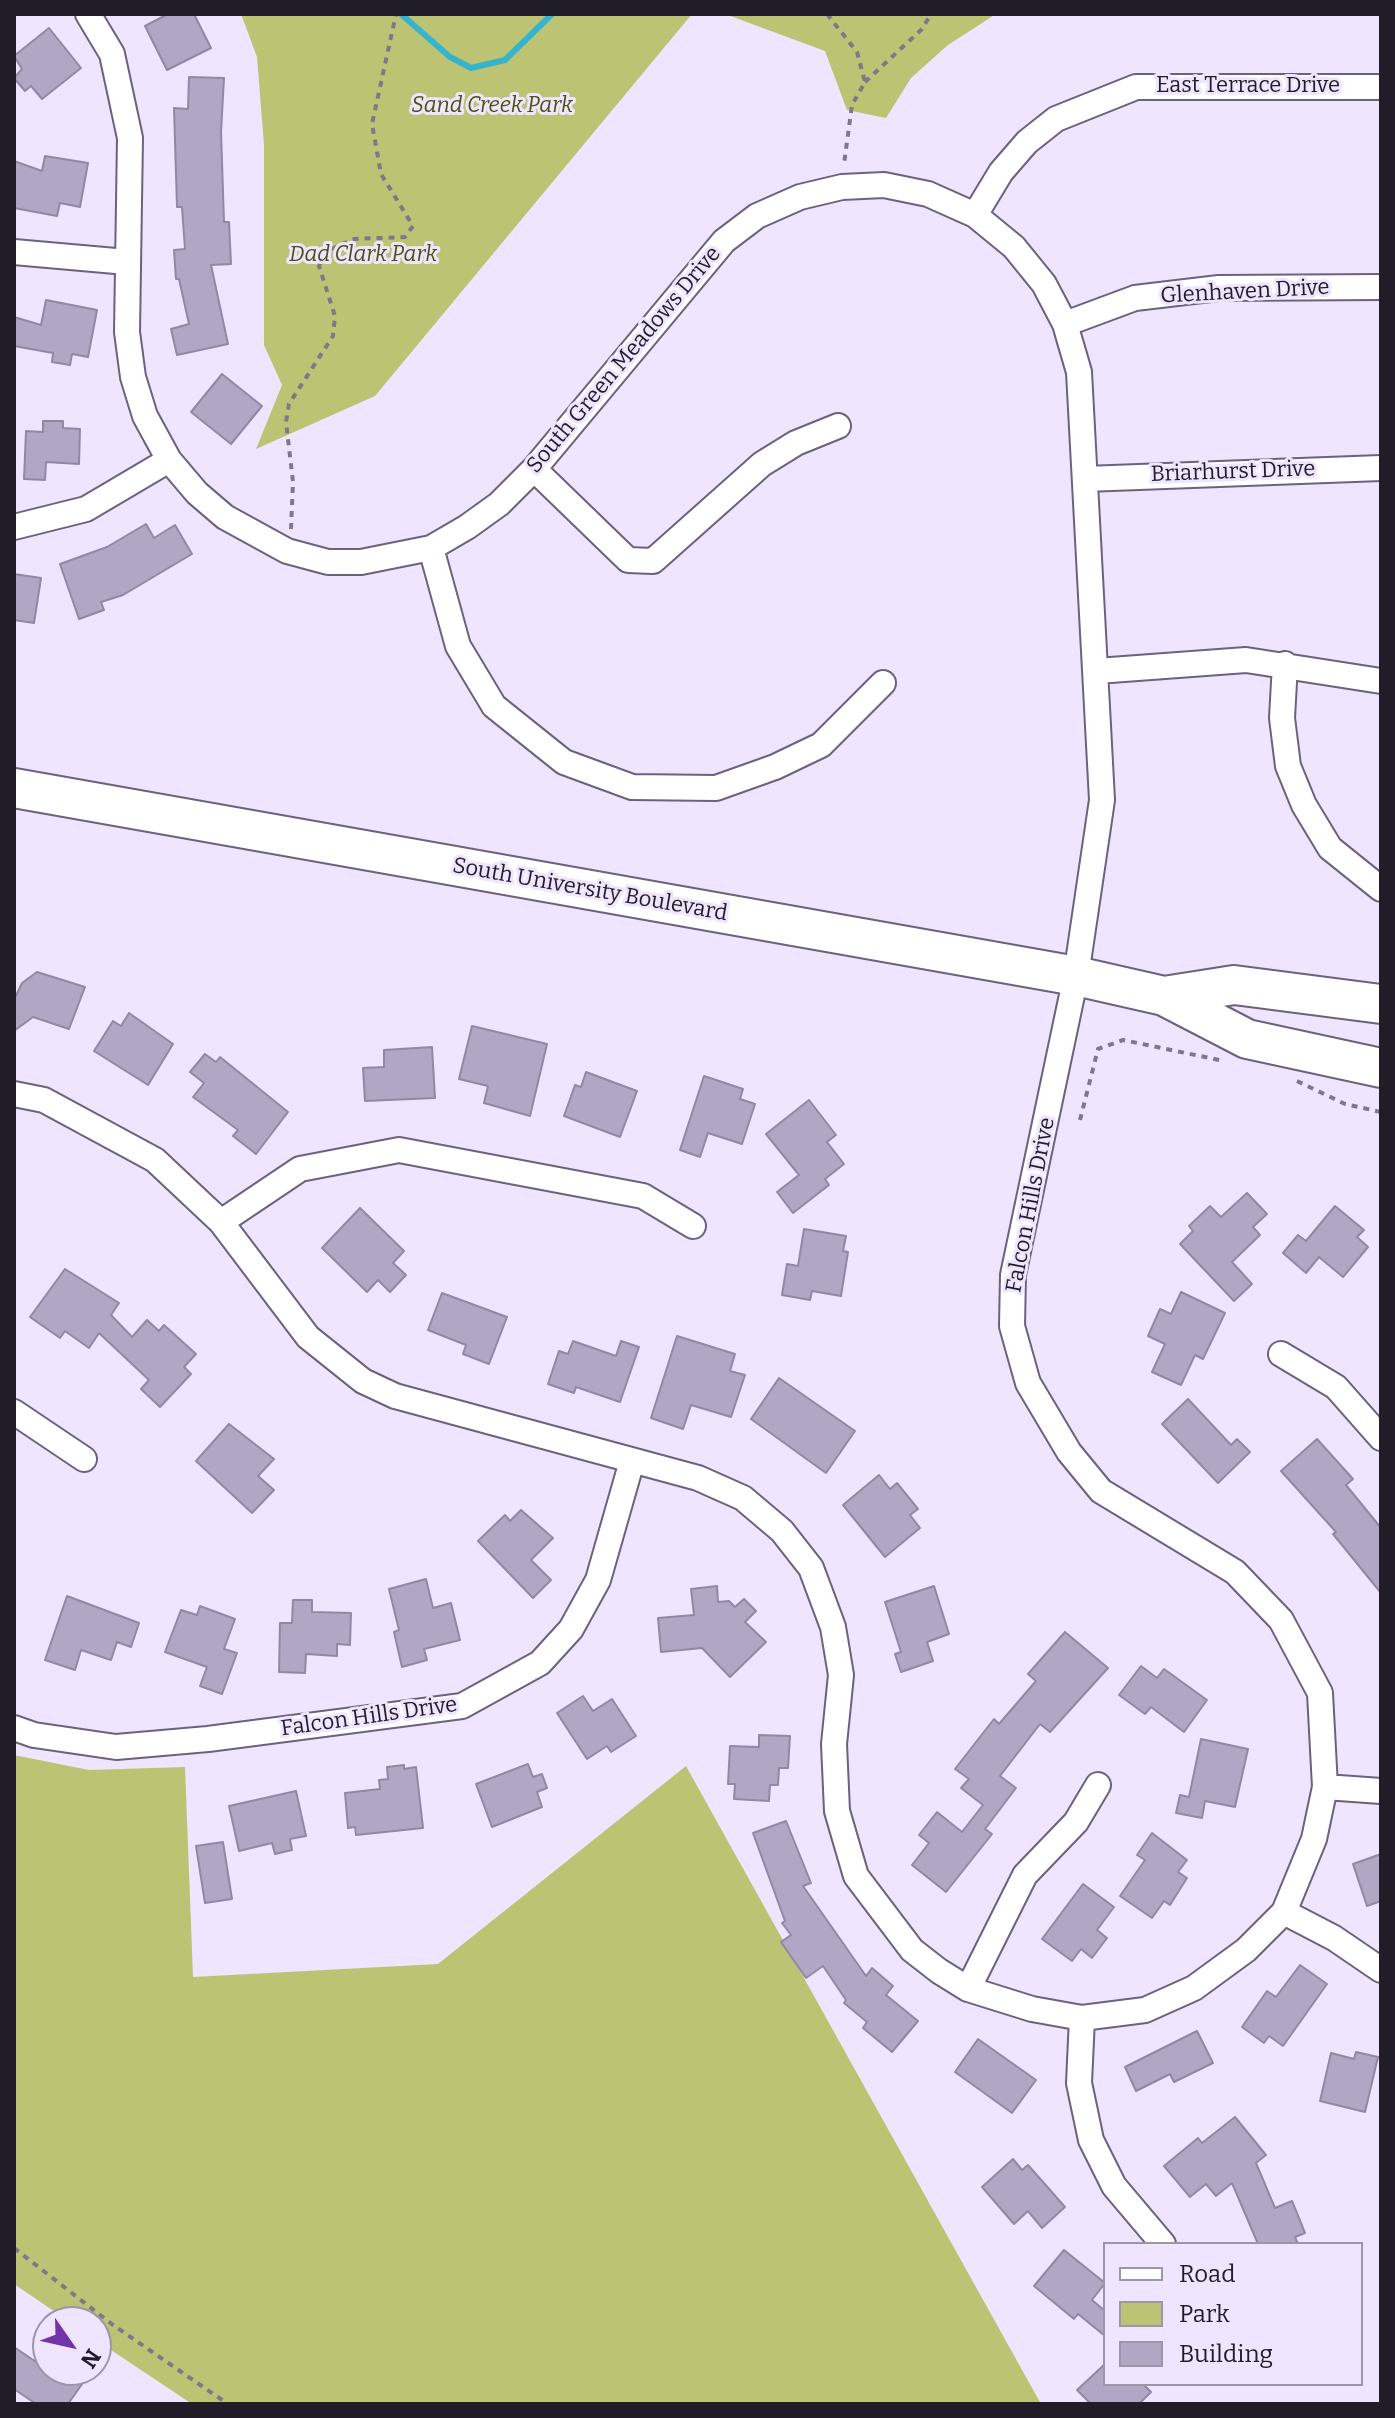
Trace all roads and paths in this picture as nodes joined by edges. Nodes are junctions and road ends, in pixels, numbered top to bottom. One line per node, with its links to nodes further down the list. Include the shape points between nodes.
1 (88, 14): 10 (street, South Green Meadows Drive, via 112,54 124,98 130,138)
2 (396, 14): 20 (path, via 372,124 381,174 413,226 405,237 354,239 329,250 319,266 335,316 333,336 289,404 293,482)
3 (827, 14): 5 (path, via 857,52)
4 (931, 14): 5 (path)
5 (865, 82): 7 (path, via 852,105)
6 (1381, 87): 8 (street, East Terrace Drive, via 1136,87 1056,119 1027,142)
7 (842, 187): 8 (street, South Green Meadows Drive, via 884,185 928,194); 16 (street, South Green Meadows Drive, via 800,197 757,216 724,241)
8 (975, 215): 12 (street, South Green Meadows Drive, via 1024,259)
9 (14, 252): 10 (street)
10 (127, 262): 14 (street, South Green Meadows Drive, via 133,377 145,416)
11 (1381, 287): 12 (street, Glenhaven Drive, via 1219,288 1135,298)
12 (1065, 324): 17 (street, South Green Meadows Drive, via 1079,372)
13 (838, 426): 16 (street, via 762,464 653,561 628,560)
14 (169, 460): 18 (street, via 86,509); 20 (street, South Green Meadows Drive, via 225,517)
15 (1381, 468): 17 (street, Briarhurst Drive)
16 (534, 469): 19 (street, South Green Meadows Drive, via 499,504)
17 (1085, 479): 22 (street, South Green Meadows Drive)
18 (14, 527)
19 (431, 548): 20 (street, South Green Meadows Drive, via 361,562 328,562); 24 (street, via 458,646 494,706 564,762 632,787 716,788 775,767 821,745)
20 (287, 551)
21 (1285, 664): 22 (street, via 1246,660); 23 (street); 26 (street, via 1282,718 1288,766 1304,805 1330,848)
22 (1097, 671): 27 (street, South Green Meadows Drive, via 1102,800)
23 (1381, 681)
24 (883, 683)
25 (14, 788): 27 (main road, South University Boulevard)
26 (1381, 889)
27 (1076, 976): 28 (main road, South University Boulevard); 45 (street, Falcon Hills Drive, via 1013,1275 1012,1326 1028,1383 1069,1452 1101,1491 1235,1572 1281,1620 1320,1693)
28 (1164, 996): 29 (main road, South University Boulevard, via 1234,985); 31 (main road, South University Boulevard, via 1247,1039)
29 (1381, 1004)
30 (1231, 1062): 35 (path, via 1123,1040 1098,1049)
31 (1381, 1068)
32 (1287, 1076): 34 (path, via 1345,1104)
33 (14, 1094): 36 (street, Falcon Hills Drive, via 44,1100 155,1160)
34 (1381, 1112)
35 (1080, 1120)
36 (221, 1222): 37 (street, via 300,1169 399,1150 643,1196); 42 (street, Falcon Hills Drive, via 308,1337 363,1381 395,1396)
37 (693, 1226)
38 (1281, 1354): 40 (street, via 1336,1387)
39 (14, 1412): 41 (street)
40 (1381, 1438)
41 (84, 1459)
42 (632, 1461): 43 (street, Falcon Hills Drive, via 598,1580 571,1629 540,1663 462,1706 116,1747); 49 (street, Falcon Hills Drive, via 698,1478 743,1498 782,1531 811,1568 833,1627 841,1675 834,1744 837,1811 856,1876 912,1950)
43 (14, 1728)
44 (1098, 1785): 49 (street, via 1076,1822 1025,1875)
45 (1325, 1787): 46 (street); 47 (street, Falcon Hills Drive, via 1314,1839)
46 (1381, 1791)
47 (1284, 1912): 48 (street); 50 (street, Falcon Hills Drive, via 1246,1950 1194,1988 1145,2010)
48 (1381, 1970)
49 (968, 1989): 50 (street, Falcon Hills Drive)
50 (1082, 2018): 51 (street, via 1079,2083 1091,2140 1114,2186)
51 (1161, 2242)
52 (14, 2248): 53 (path)
53 (228, 2404)

